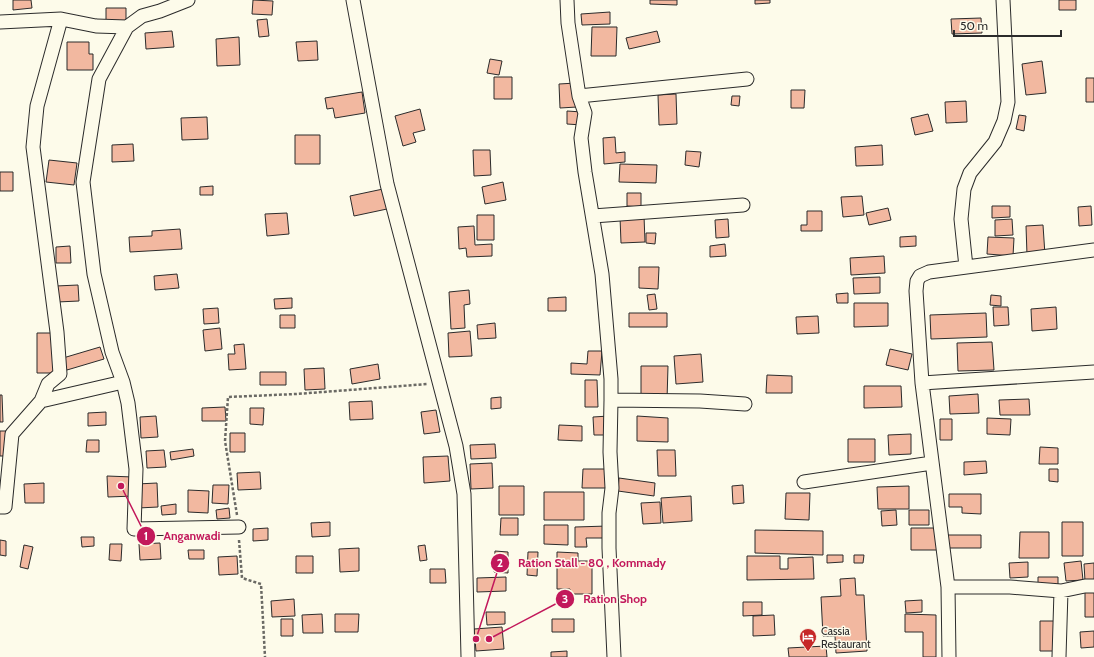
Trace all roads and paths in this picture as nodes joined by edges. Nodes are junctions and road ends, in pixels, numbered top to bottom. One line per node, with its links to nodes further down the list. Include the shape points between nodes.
1 (188, 0): 7 (street, via 142,16)
2 (353, 0): 17 (street, via 387,184)
3 (567, 0): 9 (street)
4 (1002, 0): 13 (street, via 1008,102 1004,121 995,142 970,173 964,189 961,219)
5 (62, 19): 6 (street); 7 (street, via 96,26); 19 (street, via 36,106 32,147 60,353 60,374 48,384)
6 (0, 22)
7 (127, 27): 15 (street, via 99,79 83,182 94,274 112,352)
8 (747, 80): 9 (street)
9 (579, 96): 11 (street, via 585,113 581,138)
10 (743, 205): 11 (street)
11 (593, 216): 18 (street, via 602,274)
12 (1094, 250): 13 (street)
13 (966, 267): 16 (street, via 929,272 918,278 916,291)
14 (1094, 372): 16 (street)
15 (123, 382): 19 (street); 24 (street, via 136,469 134,529)
16 (922, 383): 21 (street)
17 (439, 384): 24 (path, via 228,397 225,441); 29 (street, via 456,446 464,494)
18 (611, 400): 20 (street); 30 (street, via 612,488 608,548)
19 (41, 401): 23 (street, via 12,434 5,507)
20 (745, 404)
21 (932, 463): 22 (street); 26 (street)
22 (804, 482)
23 (0, 507)
24 (239, 527): 28 (path, via 242,578 260,584)
25 (1094, 586): 27 (street)
26 (948, 587): 27 (street); 31 (street)
27 (1061, 591): 32 (street)
28 (265, 657)
29 (468, 657)
30 (614, 657)
31 (949, 657)
32 (1059, 657)

